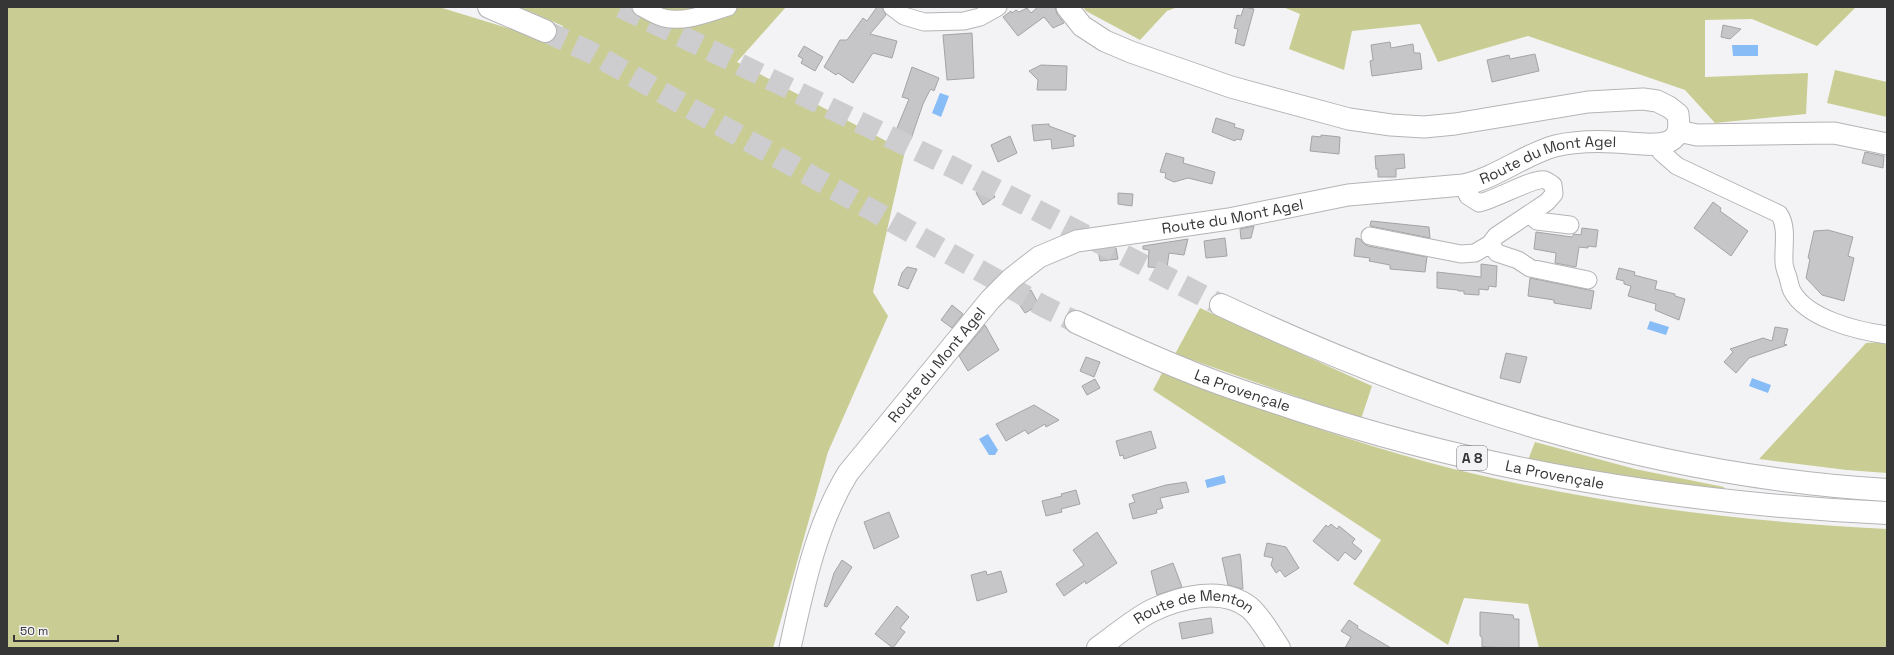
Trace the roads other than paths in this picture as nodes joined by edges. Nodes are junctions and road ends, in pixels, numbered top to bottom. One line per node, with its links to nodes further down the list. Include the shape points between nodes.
1 (489, 7): 8 (main road)
2 (641, 7): 3 (street, via 674,20 696,17)
3 (728, 7)
4 (892, 7): 7 (street, via 904,16 924,22 964,21)
5 (998, 7): 7 (street)
6 (1067, 7): 9 (street, via 1082,26 1105,41 1131,52 1231,87 1349,119 1424,127 1588,102 1643,99 1657,101 1678,114)
7 (978, 12)
8 (546, 31)
9 (1678, 131): 10 (street, Route du Mont Agel, via 1676,137 1669,142); 11 (street, via 1697,135 1834,133)
10 (1660, 143): 12 (street, Route du Mont Agel, via 1612,142 1555,146 1480,182); 20 (street, via 1661,152 1677,166 1778,214 1783,219 1784,264 1792,292 1808,309 1839,324)
11 (1887, 144)
12 (1464, 185): 13 (street, via 1468,196 1479,203 1490,201 1537,180 1546,180 1553,185 1554,194); 23 (street, Route du Mont Agel, via 1348,195 1229,219 1077,241 1039,257 1012,278 990,300 848,473 837,490 809,568)
13 (1530, 214): 14 (street, via 1537,220); 16 (street, via 1496,236)
14 (1570, 225)
15 (1370, 236): 16 (street, via 1461,254 1475,253)
16 (1490, 244): 17 (street, via 1498,253 1518,260 1530,268)
17 (1588, 280)
18 (1221, 305): 21 (main road, via 1348,362 1429,393 1551,433 1693,467 1779,481)
19 (1076, 322): 22 (main road, La Provençale / A 8, via 1189,372 1258,396 1343,424 1494,463 1657,493 1762,505)
20 (1887, 335)
21 (1887, 490)
22 (1887, 513)
23 (790, 648)
24 (1098, 648): 25 (main road, Route de Menton, via 1151,612 1173,602 1202,596 1220,596 1235,599 1250,608)
25 (1278, 648)

